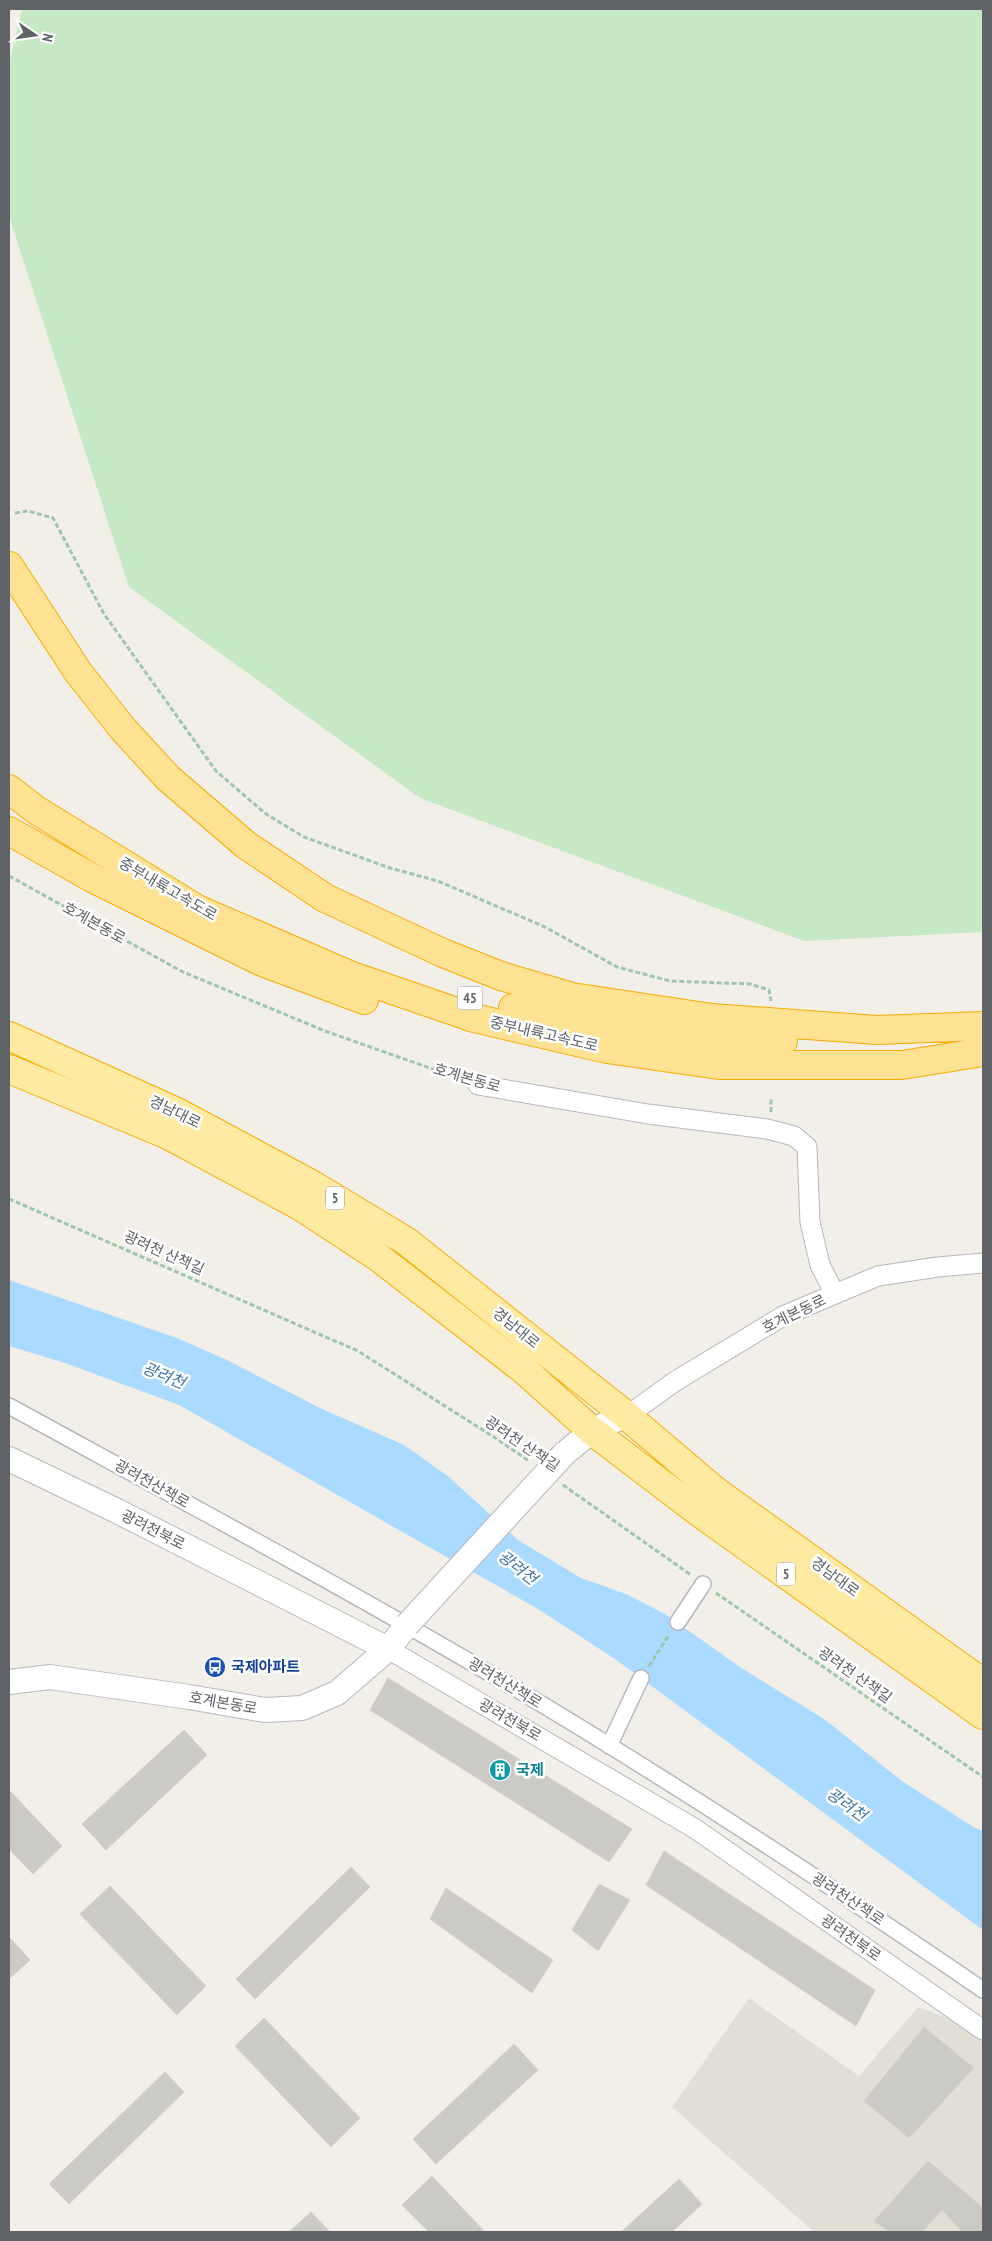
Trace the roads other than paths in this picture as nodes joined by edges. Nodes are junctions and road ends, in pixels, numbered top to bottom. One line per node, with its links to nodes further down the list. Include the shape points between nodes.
1 (9, 566): 5 (highway, via 78,672 123,729 168,778 246,845 333,902 501,976 572,996 712,1018 877,1030)
2 (9, 769): 5 (highway, 중부내륙고속도로 / 45, via 89,826 207,894 340,956 470,998 580,1022 730,1040 892,1042)
3 (9, 789): 7 (highway, 중부내륙고속도로 / 45, via 36,810 197,909 352,976 474,1018)
4 (9, 832): 7 (highway, via 94,879 262,962 362,999 471,1032)
5 (983, 1027)
6 (9, 1036): 14 (highway, 경남대로 / 5, via 179,1113 313,1185 406,1241)
7 (607, 1049): 8 (highway, 중부내륙고속도로 / 45, via 718,1065 902,1065)
8 (983, 1052)
9 (9, 1069): 15 (highway, 경남대로 / 5, via 168,1136 300,1206 378,1257 524,1370)
10 (478, 1085): 12 (street, 호계본동로, via 648,1114 767,1129 794,1136 807,1147 810,1222 820,1265)
11 (983, 1263): 12 (street, 호계본동로, via 878,1276)
12 (835, 1294): 14 (street, 호계본동로, via 783,1316 674,1382)
13 (9, 1406): 19 (street, 광려천산책로)
14 (627, 1416): 15 (street, 호계본동로); 23 (highway, 경남대로 / 5, via 714,1490)
15 (591, 1430): 19 (street, 호계본동로, bridge, via 564,1454); 24 (highway, 경남대로 / 5, via 700,1513)
16 (9, 1459): 20 (street, 광려천북로)
17 (703, 1584): 18 (street)
18 (678, 1622)
19 (407, 1625): 20 (street, 호계본동로); 25 (street, 광려천산책로)
20 (388, 1649): 22 (street, 호계본동로, via 337,1693 302,1708 264,1710 50,1677); 27 (street, 광려천북로, via 694,1828)
21 (641, 1678): 25 (street)
22 (9, 1682)
23 (983, 1683)
24 (983, 1715)
25 (609, 1746): 26 (street, 광려천산책로, via 876,1917)
26 (983, 1990)
27 (983, 2030)

